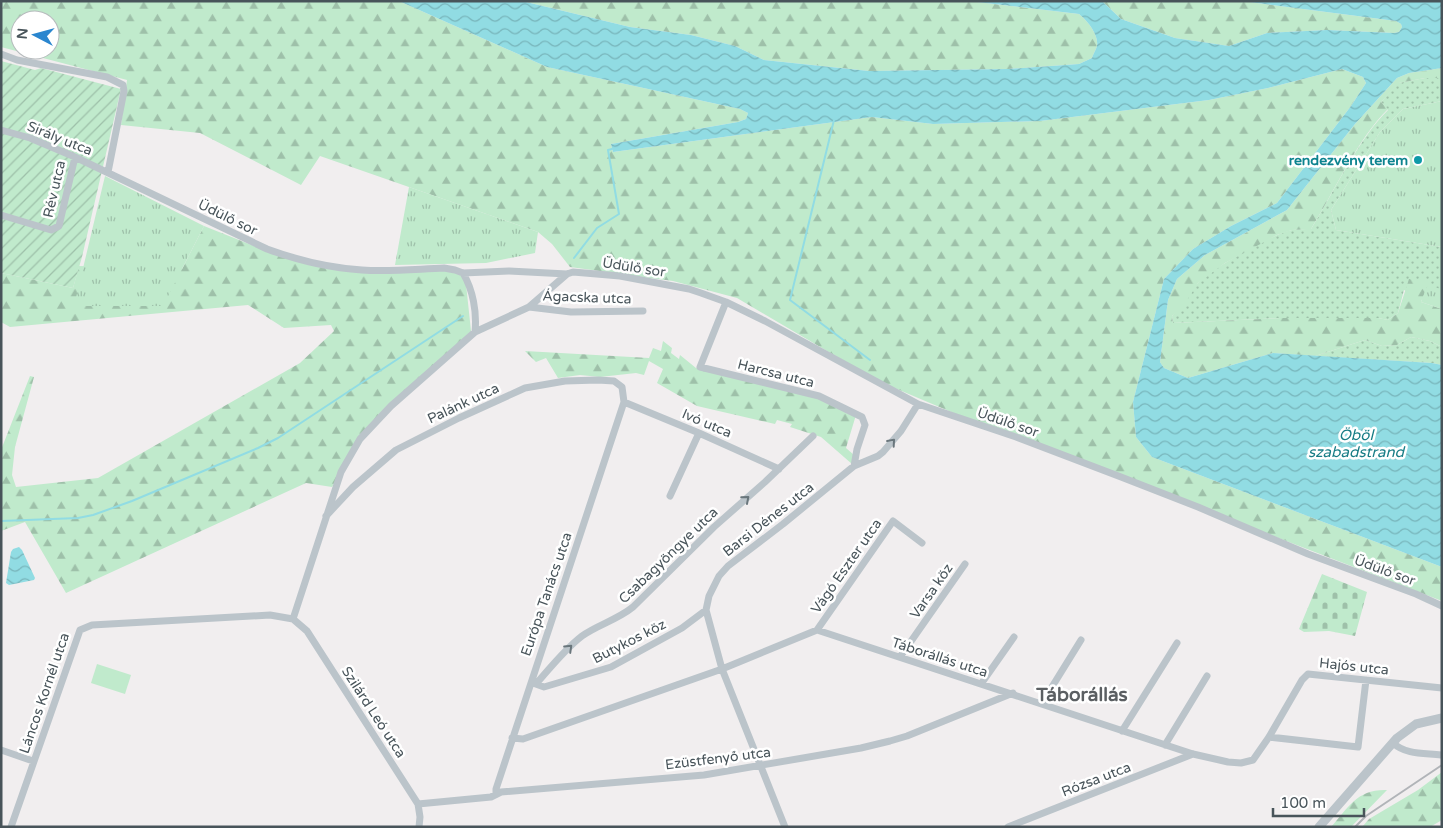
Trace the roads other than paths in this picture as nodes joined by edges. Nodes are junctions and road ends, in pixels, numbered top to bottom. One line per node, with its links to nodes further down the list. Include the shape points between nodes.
1 (1, 54): 4 (street, via 17,60 108,77 124,85)
2 (1, 130): 3 (street, Sirály utca)
3 (75, 157): 4 (street, Sirály utca); 5 (street, Rév utca, via 56,229)
4 (108, 172): 6 (street, Üdülő sor, via 285,256 357,270 444,268)
5 (1, 215)
6 (463, 273): 7 (street, Üdülő sor); 11 (street, via 470,284)
7 (567, 274): 8 (street, Üdülő sor, via 629,277 689,289); 9 (street)
8 (726, 302): 13 (street, Üdülő sor); 16 (street, Harcsa utca, via 700,367 819,396 862,417 865,426)
9 (529, 307): 10 (street, Ágacska utca, via 571,312); 11 (street)
10 (643, 311)
11 (475, 332): 19 (street, via 390,406 360,439 341,472)
12 (624, 402): 14 (street, Ivó utca); 19 (street, Palánk utca, via 622,387 614,381 565,381 525,388 396,450 353,487); 33 (street, Európa Tanács utca)
13 (918, 404): 16 (street, Barsi Dénes utca, one-way to 13, via 878,456 901,431); 22 (street, Üdülő sor, via 1121,477)
14 (699, 433): 17 (street, Ivó utca); 18 (street)
15 (813, 436): 17 (street, Csabagyöngye utca)
16 (854, 466): 23 (street, Barsi Dénes utca, via 728,566 714,585)
17 (779, 469): 33 (street, Csabagyöngye utca, one-way to 17, via 584,634 633,607)
18 (670, 496)
19 (326, 516): 24 (street)
20 (922, 543): 25 (street, Vágó Eszter utca, via 893,522)
21 (965, 564): 29 (street, Varsa köz)
22 (1442, 606)
23 (706, 610): 30 (street); 33 (street, Butykos köz, via 682,628 611,667 544,687)
24 (293, 619): 47 (street, Láncos Kornél utca, via 270,615 84,627 76,636); 50 (street, Szilárd Leó utca, via 307,631)
25 (817, 630): 29 (street, Táborállás utca); 30 (street)
26 (1014, 637): 34 (street)
27 (1081, 640): 37 (street)
28 (1177, 643): 39 (street)
29 (900, 657): 34 (street, Táborállás utca)
30 (722, 668): 41 (street, via 523,739); 48 (street)
31 (1208, 676): 43 (street)
32 (1366, 680): 35 (street, Hajós utca); 40 (street, Hajós utca, via 1308,674); 40 (street, via 1358,747)
33 (533, 683): 41 (street, Európa Tanács utca)
34 (981, 684): 36 (street, Táborállás utca)
35 (1442, 688)
36 (1013, 693): 37 (street, Táborállás utca); 48 (street, Ezüstfenyő utca, via 890,741)
37 (1042, 703): 39 (street, Táborállás utca)
38 (1442, 718): 42 (street, via 1416,724)
39 (1122, 731): 43 (street, Táborállás utca)
40 (1269, 737): 45 (street, Táborállás utca, via 1250,762)
41 (512, 738): 49 (street, Európa Tanács utca)
42 (1393, 744): 46 (street, via 1409,752); 55 (street)
43 (1165, 745): 45 (street, Táborállás utca)
44 (1, 750): 47 (street)
45 (1193, 754): 54 (street, Rózsa utca)
46 (1441, 755)
47 (33, 761): 51 (street, Láncos Kornél utca)
48 (761, 766): 49 (street, Ezüstfenyő utca, via 704,775); 53 (street)
49 (496, 794): 50 (street, Ezüstfenyő utca)
50 (418, 804): 52 (street)
51 (11, 827)
52 (419, 827)
53 (785, 827)
54 (1008, 827)
55 (1319, 827)

